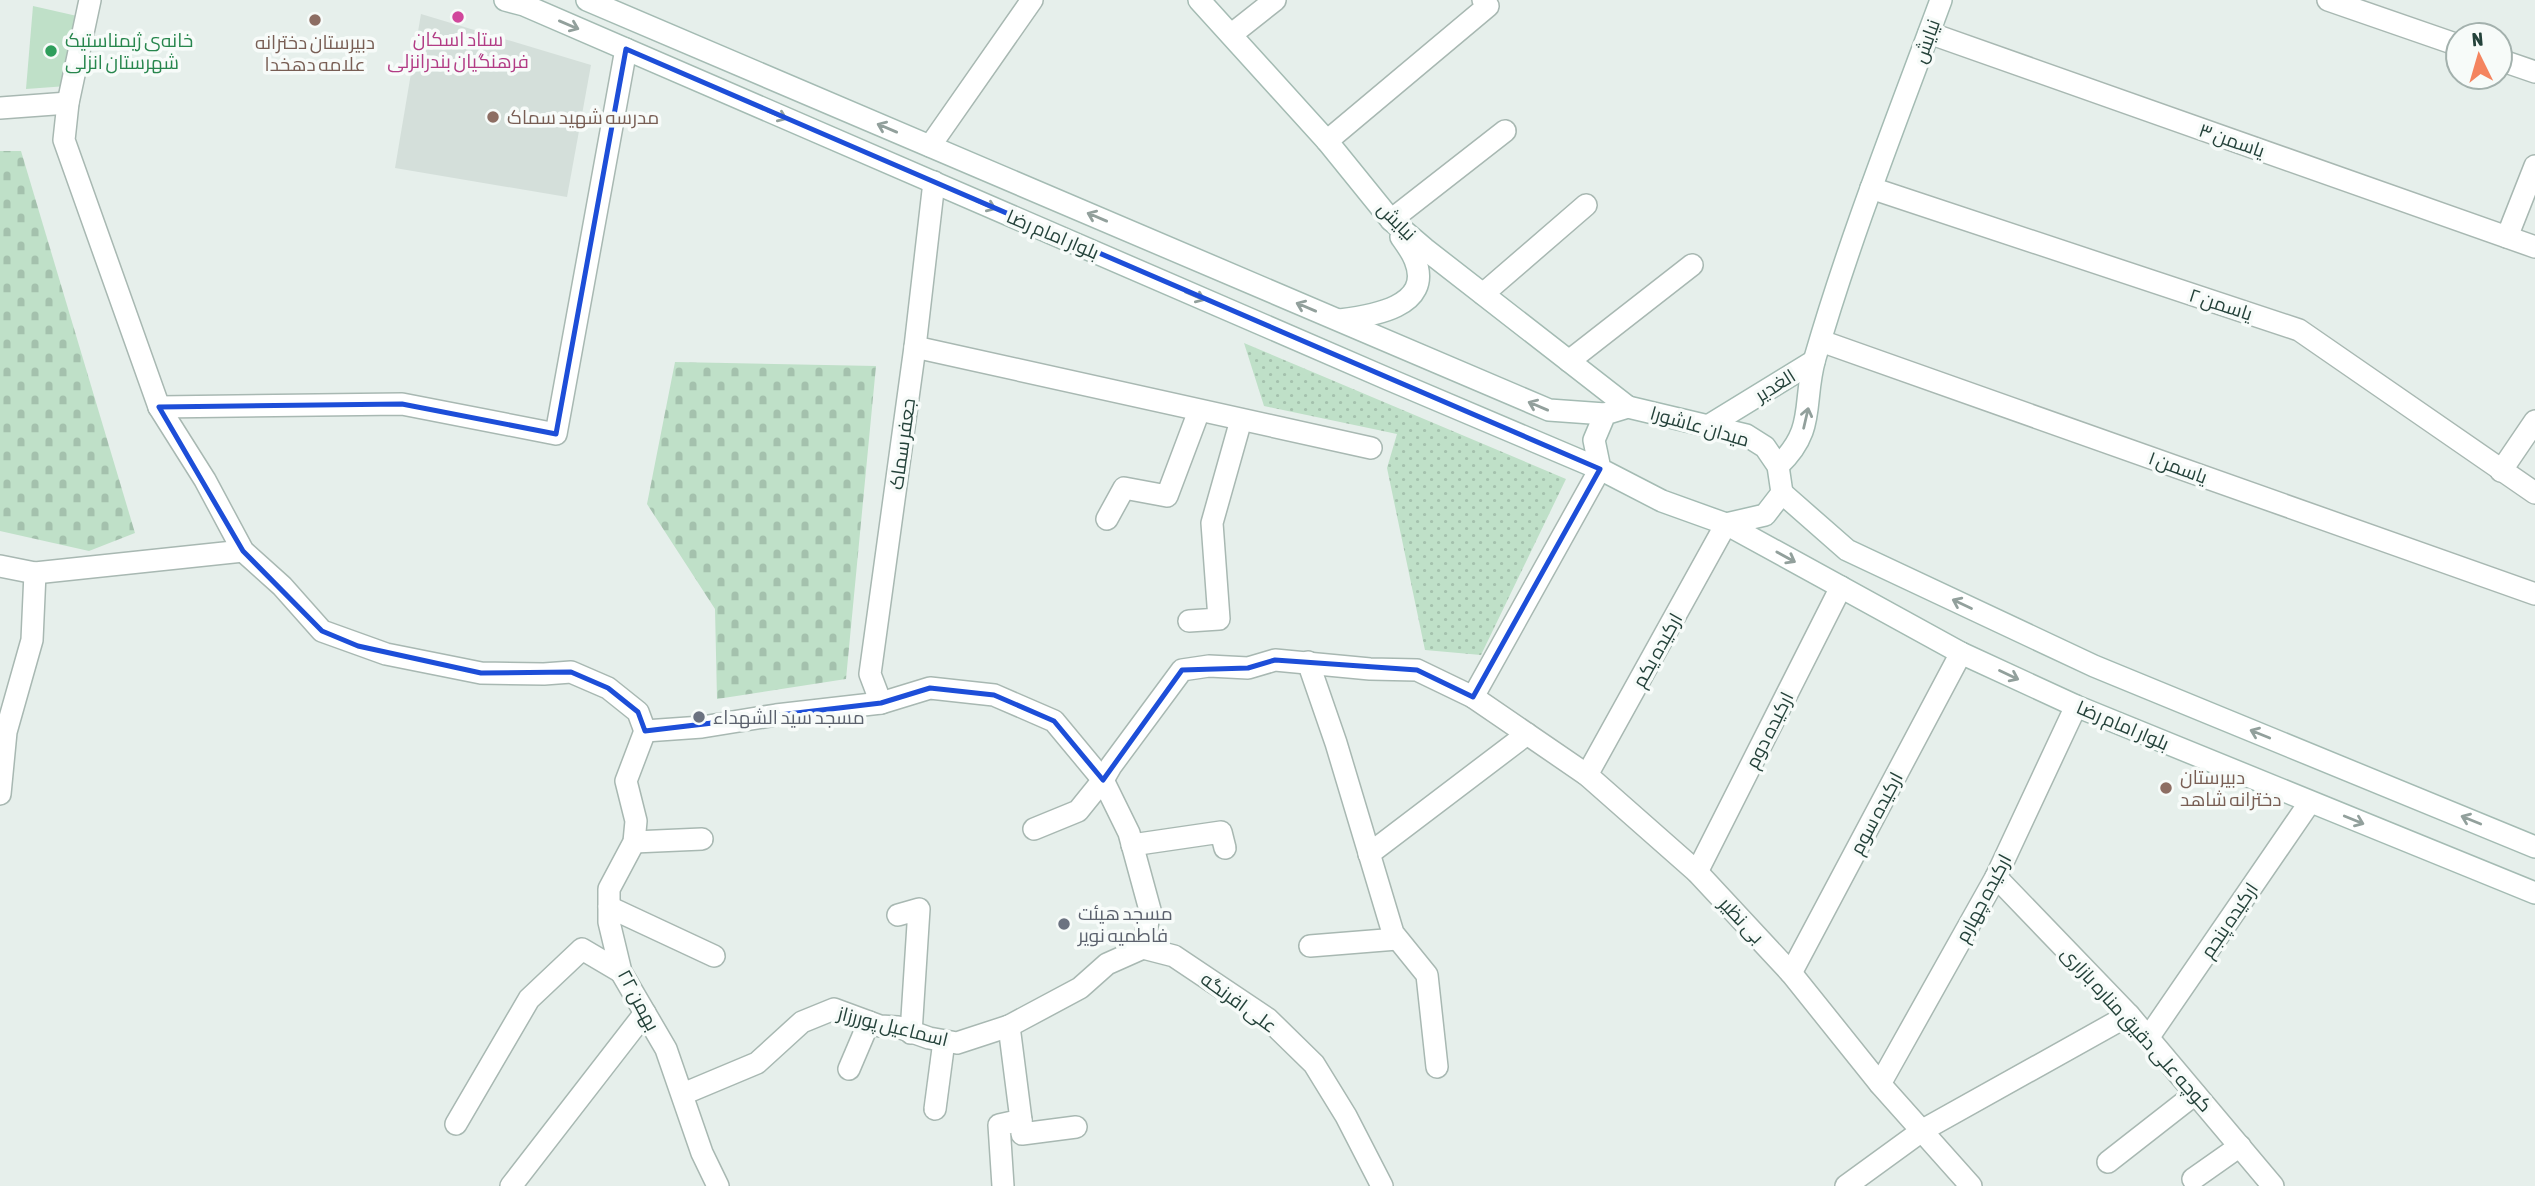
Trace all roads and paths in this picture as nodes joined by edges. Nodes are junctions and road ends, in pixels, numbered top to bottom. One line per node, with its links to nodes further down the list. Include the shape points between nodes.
1 (90, 0): 16 (street)
2 (505, 0): 13 (street, بلوار امام رضا, one-way to 13)
3 (587, 0): 20 (street, بلوار امام رضا, one-way to 3)
4 (1032, 0): 20 (street)
5 (1199, 0): 11 (street, نیایش)
6 (1275, 0): 11 (street)
7 (1941, 0): 10 (street, نیایش)
8 (2328, 0): 12 (street)
9 (1486, 3): 19 (street)
10 (1929, 33): 23 (street, نیایش); 26 (street, یاسمن ۳)
11 (1232, 34): 19 (street, نیایش)
12 (2444, 40)
13 (626, 49): 22 (street, بلوار امام رضا, one-way to 22); 34 (street, via 556,434 402,404)
14 (2514, 65): 15 (street)
15 (2535, 72)
16 (68, 103): 17 (street); 34 (street, via 64,140)
17 (0, 108)
18 (1505, 131): 25 (street)
19 (1328, 141): 25 (street, نیایش)
20 (930, 146): 30 (street, بلوار امام رضا, one-way to 20)
21 (2535, 166): 26 (street)
22 (934, 182): 31 (street, جعفر سماک); 43 (street, بلوار امام رضا, one-way to 43)
23 (1871, 188): 32 (street, نیایش); 44 (street, یاسمن ۲, via 2299,330)
24 (1586, 205): 29 (street)
25 (1391, 220): 29 (street, نیایش); 30 (street, via 1416,262 1418,284 1407,302 1370,316)
26 (2507, 237): 27 (street, یاسمن ۳)
27 (2535, 247)
28 (1692, 265): 33 (street)
29 (1483, 294): 33 (street, نیایش)
30 (1338, 320): 37 (street, بلوار امام رضا, one-way to 30, via 1549,410)
31 (915, 347): 36 (street); 58 (street, جعفر سماک, via 870,674)
32 (1818, 351): 40 (street, الغدیر); 42 (street, الغدیر, one-way to 32, via 1793,452 1804,425); 53 (street, یاسمن ۱)
33 (1569, 361): 35 (street, نیایش)
34 (159, 407): 49 (street)
35 (1628, 407): 37 (street, میدان عاشورا); 40 (street, میدان عاشورا)
36 (1199, 411): 38 (street); 47 (street, via 1167,496 1124,488)
37 (1605, 414): 43 (street, via 1594,440)
38 (1241, 420): 41 (street); 54 (street, via 1212,523 1219,619)
39 (2535, 421): 44 (street)
40 (1709, 426): 42 (street, میدان عاشورا, via 1746,435 1765,447)
41 (1371, 448)
42 (1778, 466): 45 (street)
43 (1600, 469): 48 (street, via 1662,501); 57 (street)
44 (2501, 471): 46 (street, یاسمن ۲)
45 (1782, 493): 48 (street, via 1765,515); 70 (street, one-way to 45, via 2094,666 1859,556)
46 (2535, 493)
47 (1107, 519)
48 (1726, 524): 52 (street, بلوار امام رضا, one-way to 52); 62 (street, ارکیده یکم)
49 (243, 551): 51 (street); 60 (street, via 322,631 386,654 481,673 571,672 608,688 638,712)
50 (0, 566): 51 (street)
51 (35, 573): 64 (street, via 32,640 6,732)
52 (1841, 587): 55 (street, بلوار امام رضا); 73 (street, ارکیده دوم)
53 (2535, 594)
54 (1189, 621)
55 (1961, 653): 59 (street, بلوار امام رضا, one-way to 59); 83 (street, ارکیده سوم)
56 (1308, 662): 57 (street, بی نظیر, via 1418,670); 63 (street, بی نظیر, via 1275,660 1248,668 1182,670); 72 (street)
57 (1473, 697): 61 (street, بی نظیر)
58 (881, 703): 60 (street); 63 (street, via 930,688 994,695 1054,721)
59 (2076, 706): 65 (street, بلوار امام رضا); 74 (street, ارکیده چهارم)
60 (645, 730): 68 (street, via 626,781 636,821)
61 (1527, 734): 62 (street, بی نظیر); 72 (street)
62 (1587, 775): 73 (street, بی نظیر)
63 (1103, 780): 66 (street, via 1078,811); 69 (street)
64 (0, 794)
65 (2310, 802): 75 (street, بلوار امام رضا, one-way to 75); 89 (street, ارکیده پنجم)
66 (1034, 829)
67 (702, 839): 68 (street)
68 (634, 842): 76 (street, ۲۲ بهمن, via 609,889)
69 (1132, 845): 71 (street, via 1221,832); 80 (street, via 1150,910)
70 (2535, 846)
71 (1225, 848)
72 (1369, 854): 78 (street)
73 (1697, 872): 83 (street, بی نظیر)
74 (1996, 877): 85 (street, کوچه علی دقیق مناره بازاری); 93 (street, ارکیده چهارم)
75 (2535, 894)
76 (610, 907): 81 (street); 82 (street, ۲۲ بهمن)
77 (898, 915): 88 (street, via 919,909)
78 (1397, 939): 79 (street); 91 (street, via 1427,975)
79 (1310, 946)
80 (1143, 948): 87 (street, اسماعیل پوررزاز, via 1107,964 1080,988); 107 (street, علی افرنگه, via 1174,956 1268,1019 1314,1064)
81 (714, 956)
82 (621, 972): 84 (street, ۲۲ بهمن); 98 (street, via 583,949 529,999)
83 (1791, 973): 93 (street, بی نظیر)
84 (645, 1013): 94 (street, ۲۲ بهمن, via 666,1049); 104 (street)
85 (2129, 1015): 89 (street, کوچه علی دقیق مناره بازاری); 100 (street)
86 (869, 1022): 88 (street, اسماعیل پوررزاز); 92 (street); 94 (street, اسماعیل پوررزاز, via 834,1009 802,1022 757,1063)
87 (1009, 1026): 90 (street, اسماعیل پوررزاز, via 957,1043); 97 (street)
88 (911, 1033): 90 (street, اسماعیل پوررزاز)
89 (2148, 1038): 95 (street, کوچه علی دقیق مناره بازاری)
90 (944, 1041): 96 (street)
91 (1437, 1067)
92 (849, 1069)
93 (1880, 1084): 100 (street, بی نظیر)
94 (683, 1094): 105 (street, ۲۲ بهمن)
95 (2195, 1094): 101 (street, کوچه علی دقیق مناره بازاری); 102 (street)
96 (935, 1110)
97 (1021, 1120): 99 (street, via 1022,1134); 106 (street, via 999,1125)
98 (456, 1124)
99 (1076, 1127)
100 (1923, 1130): 108 (street); 109 (street, بی نظیر)
101 (2240, 1146): 103 (street); 110 (street, کوچه علی دقیق مناره بازاری)
102 (2108, 1162)
103 (2193, 1179)
104 (511, 1186)
105 (718, 1186)
106 (1003, 1186)
107 (1382, 1186)
108 (1846, 1186)
109 (1971, 1186)
110 (2273, 1186)

